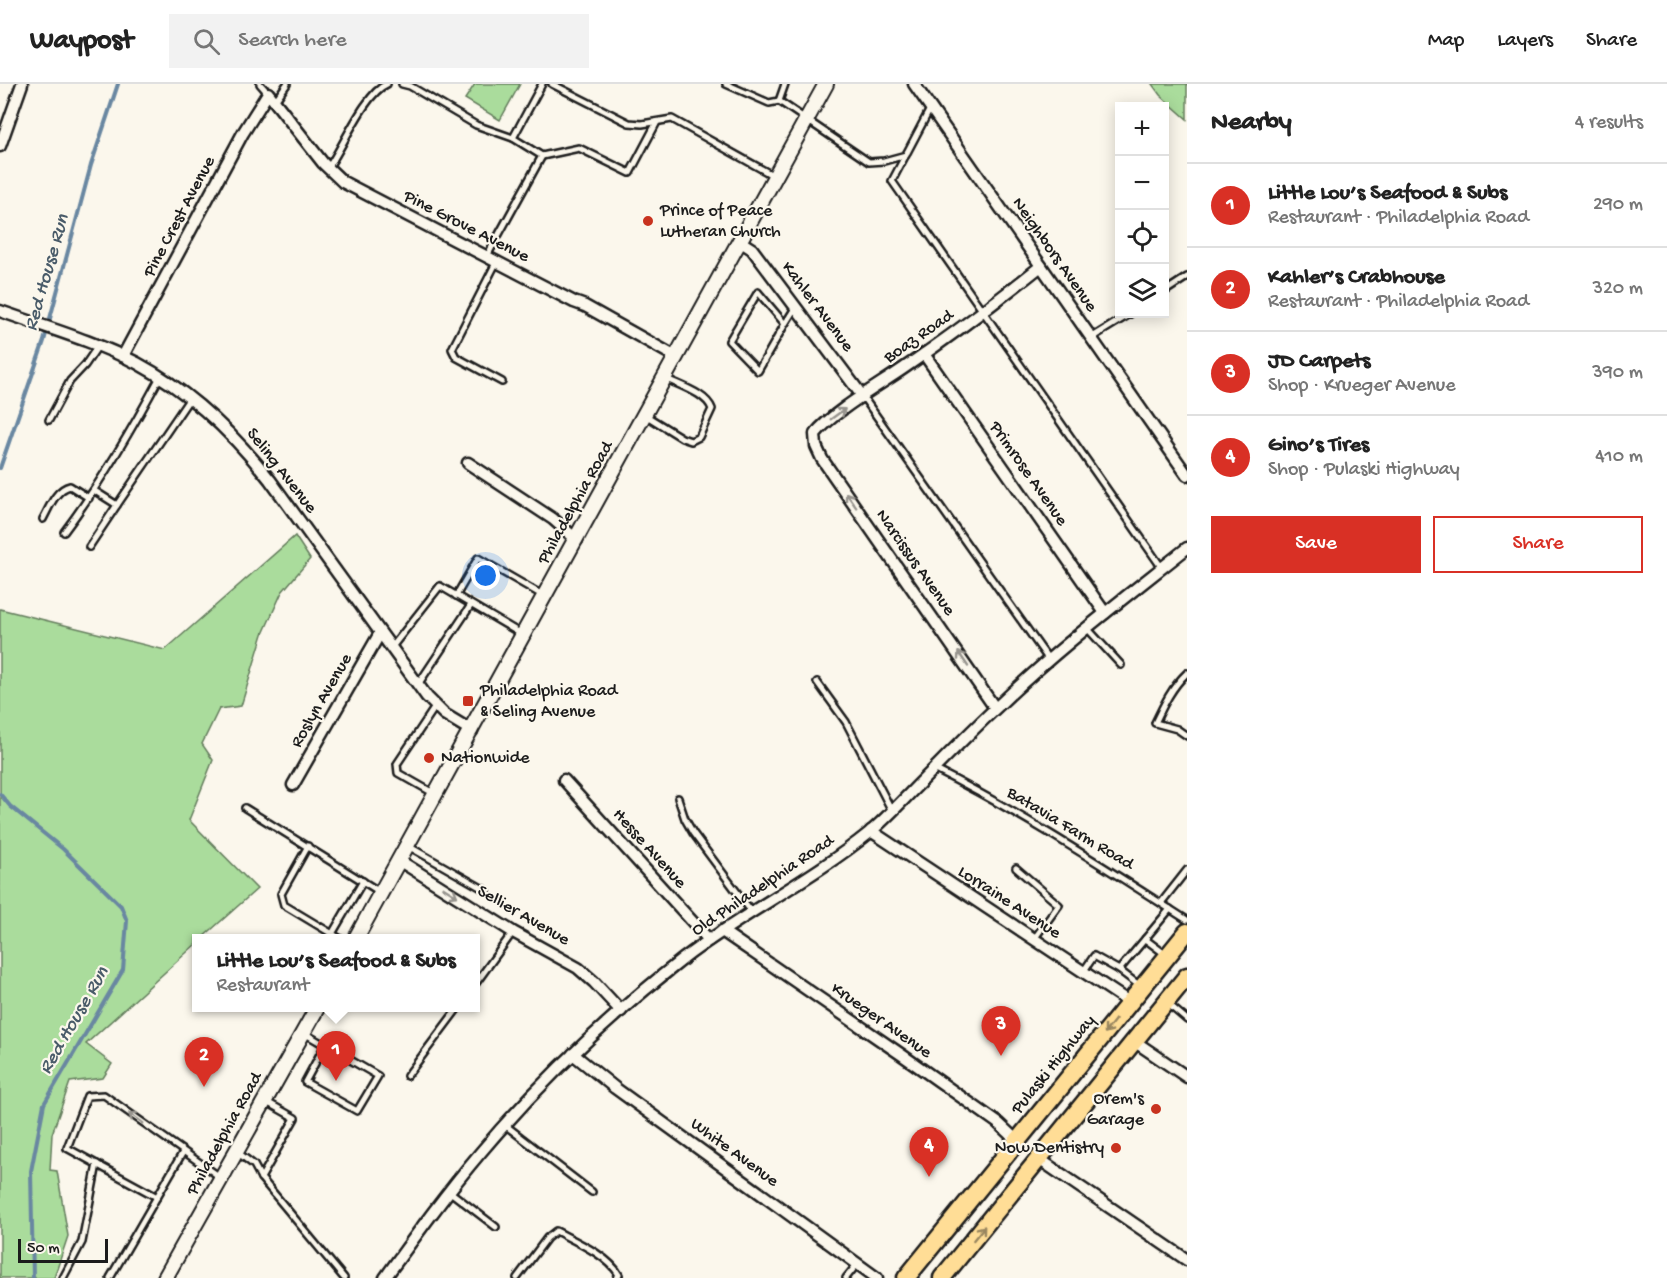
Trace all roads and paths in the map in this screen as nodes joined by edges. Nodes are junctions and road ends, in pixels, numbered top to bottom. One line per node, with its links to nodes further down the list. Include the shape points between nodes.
1 (22, 84): 17 (street)
2 (287, 84): 11 (lane)
3 (387, 84): 20 (lane, via 371,96)
4 (402, 84): 16 (lane, via 476,125)
5 (542, 84): 16 (lane)
6 (552, 84): 15 (lane, via 630,123)
7 (726, 84): 12 (lane, via 770,103)
8 (785, 84): 12 (lane)
9 (826, 84): 14 (main road, Philadelphia Road)
10 (914, 84): 13 (street, Neighbors Avenue)
11 (268, 93): 20 (street, Pine Grove Avenue); 35 (street, Pine Crest Avenue)
12 (779, 100): 14 (lane)
13 (931, 108): 18 (lane); 24 (street, Neighbors Avenue)
14 (806, 120): 18 (lane, via 870,162); 21 (main road, Philadelphia Road)
15 (657, 122): 19 (lane, via 630,173 579,148); 21 (lane, via 672,119)
16 (513, 138): 19 (lane)
17 (0, 146)
18 (906, 155): 29 (lane, via 892,181)
19 (542, 156): 23 (lane)
20 (328, 168): 23 (street, Pine Grove Avenue, via 353,189)
21 (776, 177): 22 (main road, Philadelphia Road)
22 (741, 242): 27 (street, Kahler Avenue, via 752,249); 36 (main road, Philadelphia Road)
23 (492, 258): 36 (street, Pine Grove Avenue); 39 (lane, via 452,349 456,357)
24 (1041, 266): 29 (street, Boaz Road); 32 (street, Neighbors Avenue)
25 (1187, 277): 26 (lane)
26 (1169, 289)
27 (796, 307): 31 (lane); 40 (street, Kahler Avenue)
28 (0, 310): 33 (street, Seling Avenue)
29 (983, 312): 34 (street, Boaz Road); 55 (lane)
30 (1124, 318): 32 (lane)
31 (785, 324): 31 (lane, via 758,292 729,341 758,371)
32 (1091, 338): 46 (street, Neighbors Avenue)
33 (98, 346): 35 (street, Seling Avenue); 43 (lane, via 70,381)
34 (924, 354): 40 (street, Boaz Road); 59 (street, Primrose Avenue)
35 (123, 357): 37 (street, Seling Avenue)
36 (676, 357): 38 (main road, Philadelphia Road)
37 (160, 377): 41 (street, Seling Avenue); 47 (lane)
38 (665, 378): 42 (main road, Philadelphia Road); 42 (lane, via 710,403 712,409 699,437 691,441 682,438)
39 (502, 382)
40 (863, 396): 44 (street, Boaz Road, one-way to 40); 64 (lane)
41 (190, 398): 49 (lane); 61 (street, Seling Avenue, via 248,452)
42 (645, 415): 52 (main road, Philadelphia Road)
43 (49, 420)
44 (815, 434): 70 (street, Narcissus Avenue, one-way to 44, via 822,459)
45 (468, 463): 52 (street, via 554,519)
46 (1187, 475)
47 (95, 490): 48 (lane); 49 (lane)
48 (89, 498): 50 (lane, via 70,486 64,487); 51 (lane)
49 (117, 505): 53 (lane)
50 (43, 519)
51 (64, 532)
52 (577, 540): 57 (main road, Philadelphia Road)
53 (89, 547)
54 (1187, 548): 55 (street, Old Philadelphia Road)
55 (1162, 568): 59 (street, Old Philadelphia Road)
56 (456, 596): 57 (lane, via 478,558); 58 (lane); 63 (lane, via 440,586)
57 (546, 597): 62 (main road, Philadelphia Road)
58 (471, 605): 62 (lane); 68 (lane)
59 (1105, 613): 60 (street, Old Philadelphia Road)
60 (1087, 628): 64 (street, Old Philadelphia Road); 65 (lane)
61 (380, 633): 63 (street, Seling Avenue); 75 (street, Roslyn Avenue)
62 (524, 636): 71 (main road, Philadelphia Road)
63 (391, 648): 68 (street, Seling Avenue)
64 (1048, 660): 70 (street, Old Philadelphia Road)
65 (1121, 665)
66 (1187, 673): 72 (lane, via 1165,701 1155,723)
67 (817, 682): 79 (lane, via 846,722)
68 (418, 685): 69 (street, Seling Avenue)
69 (435, 707): 71 (street, Seling Avenue); 76 (lane, via 396,770)
70 (995, 708): 73 (street, Old Philadelphia Road)
71 (472, 731): 76 (main road, Philadelphia Road)
72 (1187, 736)
73 (934, 769): 79 (street, Old Philadelphia Road); 89 (lane, Batavia Farm Road)
74 (564, 780): 100 (street, Hesse Avenue)
75 (293, 785)
76 (436, 795): 82 (main road, Philadelphia Road)
77 (678, 798): 91 (lane, via 693,833)
78 (245, 808): 81 (lane)
79 (892, 812): 80 (street, Old Philadelphia Road)
80 (871, 831): 91 (street, Old Philadelphia Road); 98 (street, Lorraine Avenue)
81 (308, 846): 86 (lane); 96 (lane, via 281,894 284,905)
82 (408, 846): 83 (main road, Philadelphia Road); 87 (lane)
83 (400, 861): 88 (main road, Philadelphia Road); 94 (street, Sellier Avenue, one-way to 94)
84 (1016, 868): 98 (lane, via 1059,905)
85 (1187, 870): 89 (lane)
86 (363, 881): 88 (lane); 96 (lane)
87 (487, 891)
88 (382, 893): 97 (main road, Philadelphia Road)
89 (1161, 903): 90 (lane, Batavia Farm Road)
90 (1170, 909): 92 (lane, Batavia Farm Road); 99 (lane)
91 (751, 911): 93 (street, Old Philadelphia Road)
92 (1187, 920)
93 (722, 931): 100 (street, Old Philadelphia Road); 121 (street, Krueger Avenue, via 998,1123)
94 (513, 932): 105 (lane); 109 (street, Sellier Avenue, via 578,968)
95 (1187, 932): 101 (highway, Pulaski Highway)
96 (332, 934)
97 (359, 934)
98 (1034, 939): 103 (street, Lorraine Avenue)
99 (1145, 939): 101 (lane); 102 (lane)
100 (710, 940): 109 (street, Old Philadelphia Road)
101 (1167, 956): 106 (highway, Pulaski Highway)
102 (1119, 970): 103 (lane, via 1094,956); 106 (lane)
103 (1083, 972): 107 (street, Lorraine Avenue)
104 (1187, 976): 108 (highway)
105 (480, 977)
106 (1141, 987): 107 (highway, Pulaski Highway)
107 (1129, 1002): 121 (highway, Pulaski Highway, one-way to 121)
108 (1166, 1002): 112 (lane); 114 (highway)
109 (621, 1011): 116 (street, Old Philadelphia Road)
110 (315, 1012): 113 (main road, Philadelphia Road)
111 (455, 1012): 117 (lane)
112 (1187, 1020)
113 (303, 1032): 115 (lane); 119 (main road, Philadelphia Road)
114 (1134, 1041): 118 (street); 124 (highway)
115 (325, 1045): 115 (lane, via 378,1076 357,1111 305,1082)
116 (573, 1054): 120 (street, Old Philadelphia Road); 133 (street, White Avenue)
117 (407, 1076)
118 (1187, 1077)
119 (264, 1101): 122 (main road, Philadelphia Road); 127 (lane, via 295,1118)
120 (505, 1125): 128 (street, Old Philadelphia Road); 129 (lane)
121 (1017, 1141): 143 (highway, Pulaski Highway)
122 (236, 1151): 126 (main road, Philadelphia Road); 127 (lane, via 254,1165)
123 (183, 1152): 125 (lane, one-way to 125, via 104,1095 87,1096 67,1148); 126 (lane); 130 (lane)
124 (1039, 1159): 132 (street); 144 (highway, one-way to 124)
125 (97, 1164): 130 (lane); 134 (lane, via 82,1242)
126 (221, 1178): 136 (main road, Philadelphia Road)
127 (261, 1178): 137 (lane)
128 (449, 1191): 131 (lane); 138 (street, Old Philadelphia Road)
129 (592, 1192)
130 (157, 1197): 135 (lane)
131 (496, 1227)
132 (1187, 1260)
133 (858, 1263): 141 (lane); 142 (street, White Avenue)
134 (63, 1278)
135 (110, 1278)
136 (165, 1278)
137 (344, 1278)
138 (385, 1278)
139 (518, 1278): 140 (lane, via 556,1231 607,1262 619,1275)
140 (617, 1278)
141 (846, 1278)
142 (877, 1278)
143 (906, 1278)
144 (942, 1278)

